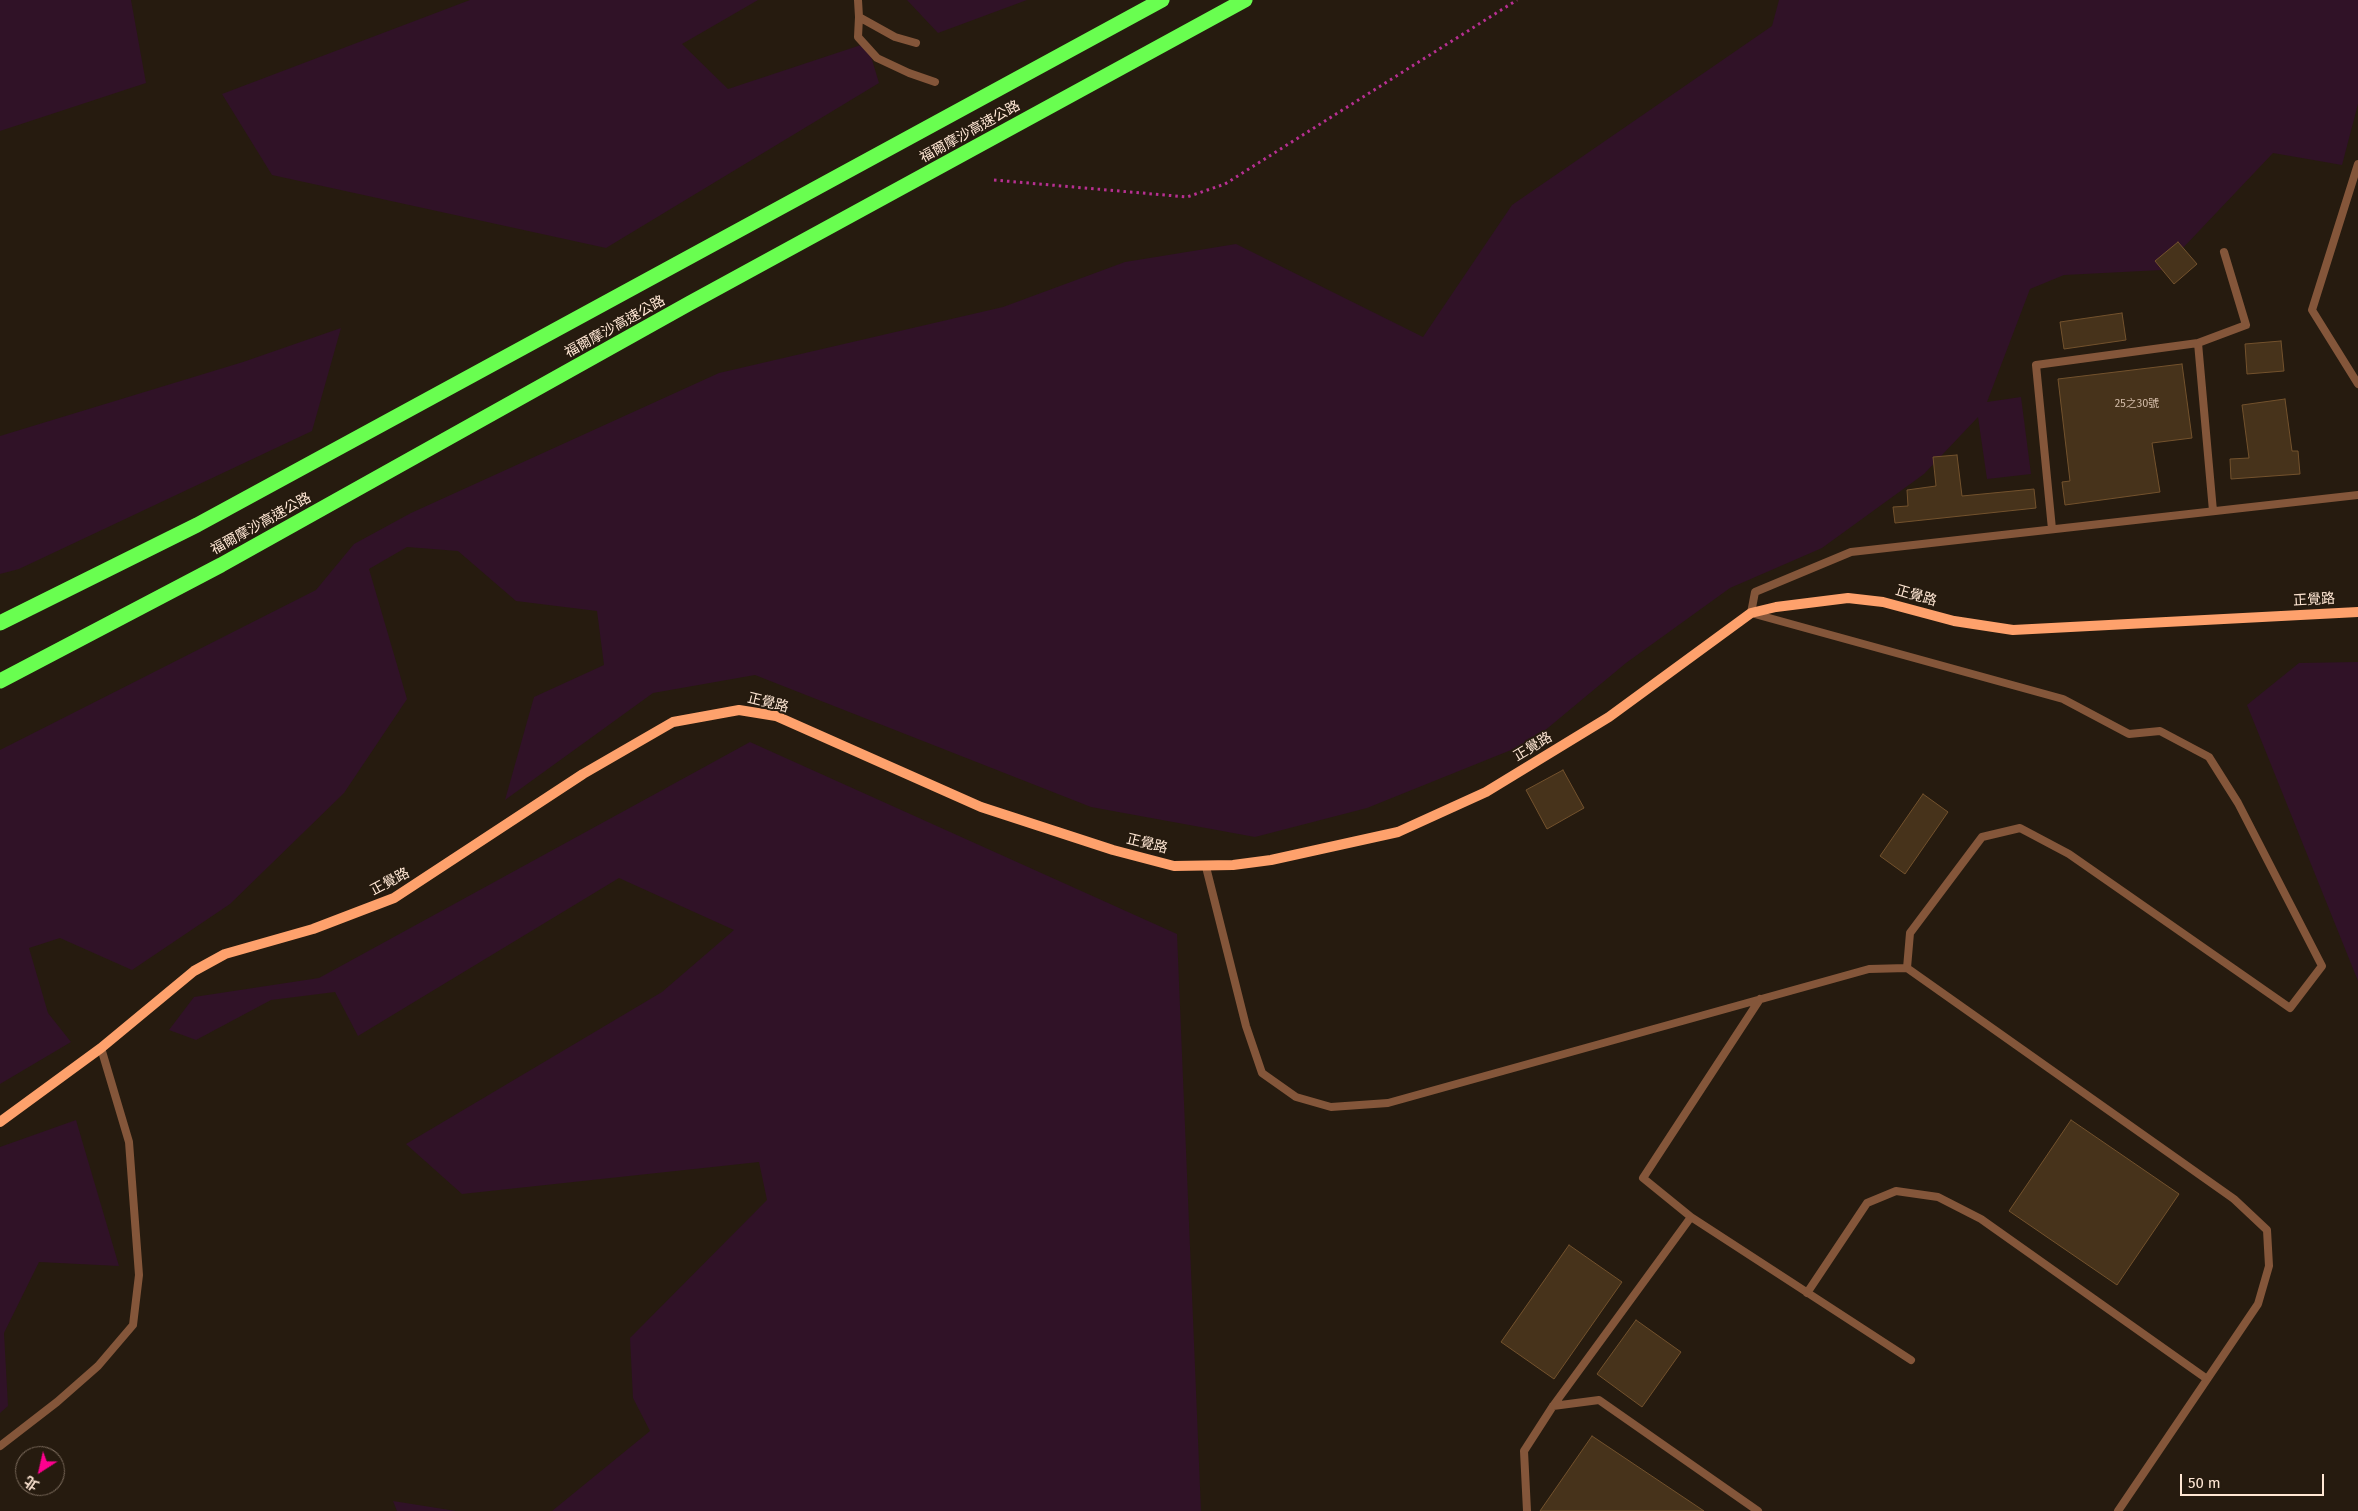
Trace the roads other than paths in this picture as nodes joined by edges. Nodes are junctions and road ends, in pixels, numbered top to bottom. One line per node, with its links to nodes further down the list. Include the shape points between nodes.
1 (858, 0): 4 (lane)
2 (1162, 0): 16 (highway, 福爾摩沙高速公路, via 197,525)
3 (1245, 0): 17 (highway, 福爾摩沙高速公路, via 221,564)
4 (859, 17): 5 (lane, via 895,37); 6 (lane, via 858,37 877,58)
5 (916, 43)
6 (935, 82)
7 (2358, 164): 10 (lane, via 2312,310)
8 (2224, 252): 9 (lane, via 2246,325)
9 (2198, 343): 12 (lane); 13 (lane, via 2036,365)
10 (2358, 384)
11 (2358, 495): 12 (lane)
12 (2213, 511): 13 (lane)
13 (2052, 529): 15 (lane, via 1851,552 1755,592)
14 (2358, 612): 15 (street, 正覺路, via 2013,630 1954,621 1883,602 1848,598)
15 (1751, 613): 18 (street, 正覺路, via 1609,717 1486,792 1398,832 1271,860); 19 (lane, via 2063,699 2129,734 2160,730 2210,757 2238,803 2322,966 2290,1008 2069,854 2020,828 1982,837 1910,933)
16 (0, 623)
17 (0, 682)
18 (1206, 867): 20 (lane, via 1246,1026 1262,1073 1296,1097 1331,1106 1388,1103); 21 (street, 正覺路, via 1174,866 1113,850 980,807 776,716 739,710 673,722 583,774 394,898 313,929 226,954 194,971)
19 (1907, 968): 20 (lane, via 1869,969); 26 (lane, via 2234,1199 2268,1230 2269,1266 2258,1304)
20 (1760, 999): 23 (lane, via 1643,1178)
21 (101, 1048): 22 (street, 正覺路); 28 (lane, via 129,1142 139,1275 133,1325 98,1366)
22 (0, 1122)
23 (1691, 1218): 24 (lane); 27 (lane)
24 (1807, 1293): 25 (lane); 26 (lane, via 1867,1203 1896,1191 1938,1197 1981,1219)
25 (1911, 1360)
26 (2207, 1378): 31 (lane)
27 (1553, 1406): 29 (lane, via 1524,1450); 30 (lane, via 1599,1400)
28 (0, 1446)
29 (1527, 1511)
30 (1758, 1511)
31 (2118, 1511)

